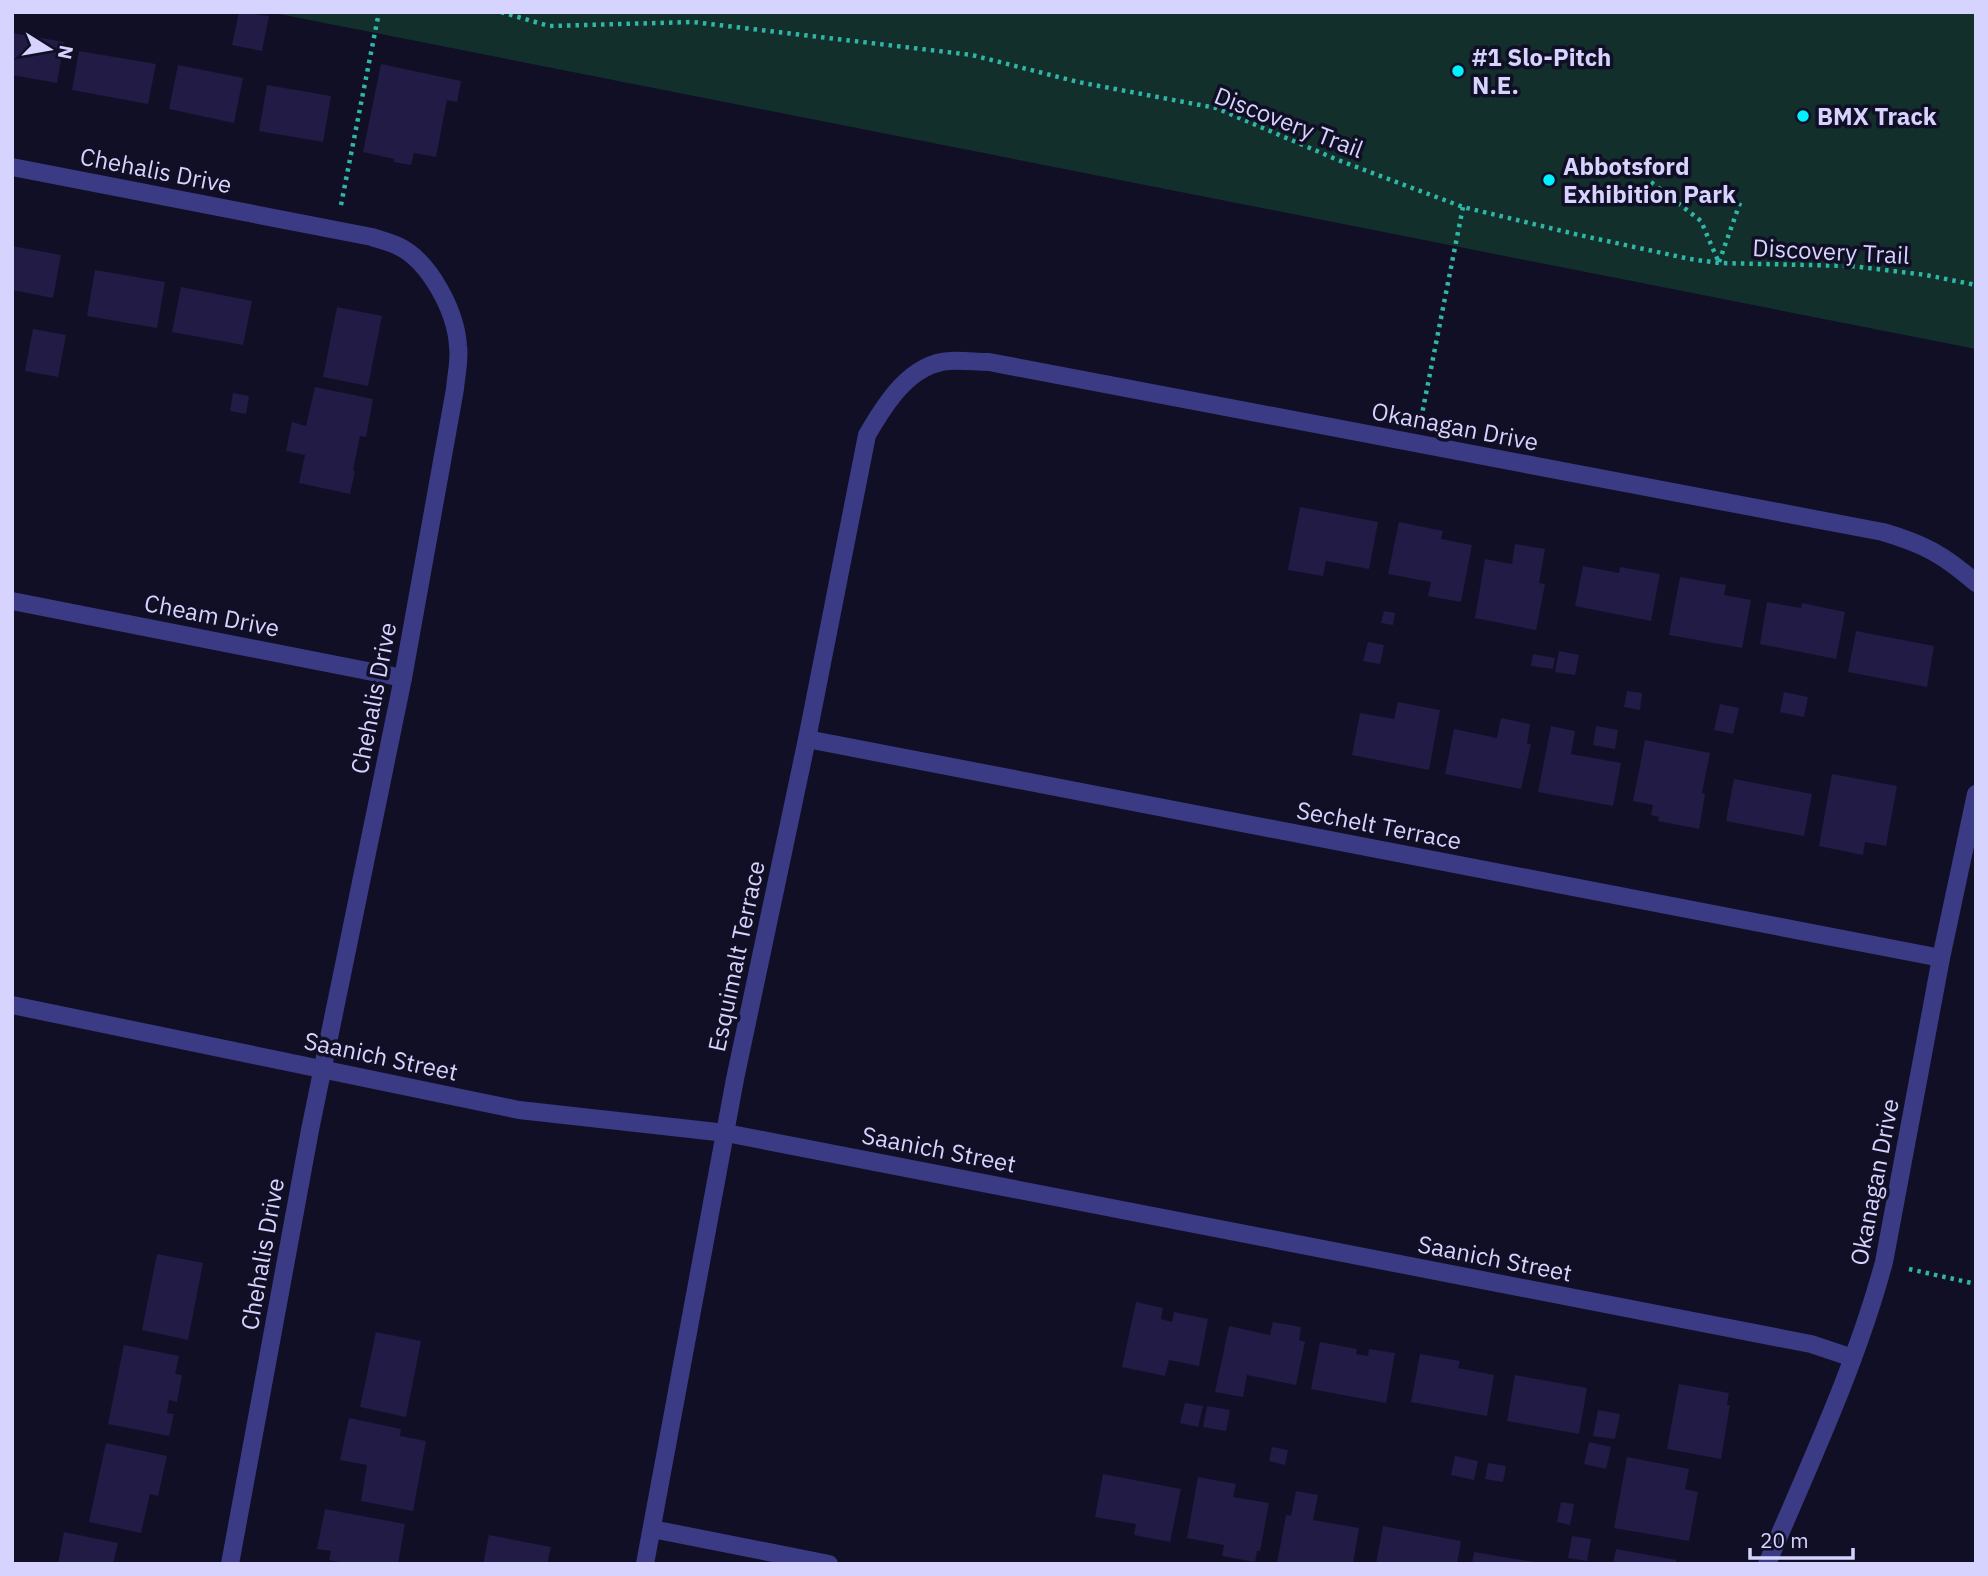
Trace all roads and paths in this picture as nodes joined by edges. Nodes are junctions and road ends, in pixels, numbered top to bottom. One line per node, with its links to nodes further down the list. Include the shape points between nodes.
1 (379, 12): 7 (path)
2 (501, 12): 6 (path, Discovery Trail, via 549,26 693,22 972,55 1078,82 1216,108)
3 (12, 167): 7 (street, Chehalis Drive)
4 (1651, 182): 8 (path, via 1701,221)
5 (1741, 201): 8 (path)
6 (1463, 207): 8 (path, Discovery Trail); 11 (path)
7 (336, 230): 14 (street, Chehalis Drive, via 400,247 421,264 438,285 458,346 455,389)
8 (1719, 263): 9 (path, Discovery Trail, via 1851,266)
9 (1976, 285)
10 (913, 374): 11 (street, Okanagan Drive, via 947,360 989,362); 15 (street, Esquimalt Terrace, via 885,405 867,435)
11 (1416, 444): 12 (street, Okanagan Drive, via 1883,532 1917,542 1948,559)
12 (1976, 583)
13 (12, 601): 14 (street, Cheam Drive)
14 (403, 678): 19 (street, Chehalis Drive)
15 (807, 740): 17 (street, Sechelt Terrace); 20 (street, Esquimalt Terrace)
16 (1976, 794): 17 (street, Okanagan Drive)
17 (1941, 958): 21 (street, Okanagan Drive)
18 (12, 1005): 19 (street, Saanich Street)
19 (323, 1068): 20 (street, Saanich Street, via 519,1110); 25 (street, Chehalis Drive)
20 (726, 1133): 23 (street, Saanich Street, via 1811,1344); 24 (street, Esquimalt Terrace)
21 (1884, 1262): 22 (path); 23 (street, Okanagan Drive)
22 (1976, 1284)
23 (1853, 1359): 28 (street, Okanagan Drive)
24 (652, 1529): 26 (street, Esquimalt Terrace); 27 (street)
25 (230, 1564)
26 (645, 1564)
27 (829, 1564)
28 (1767, 1564)

